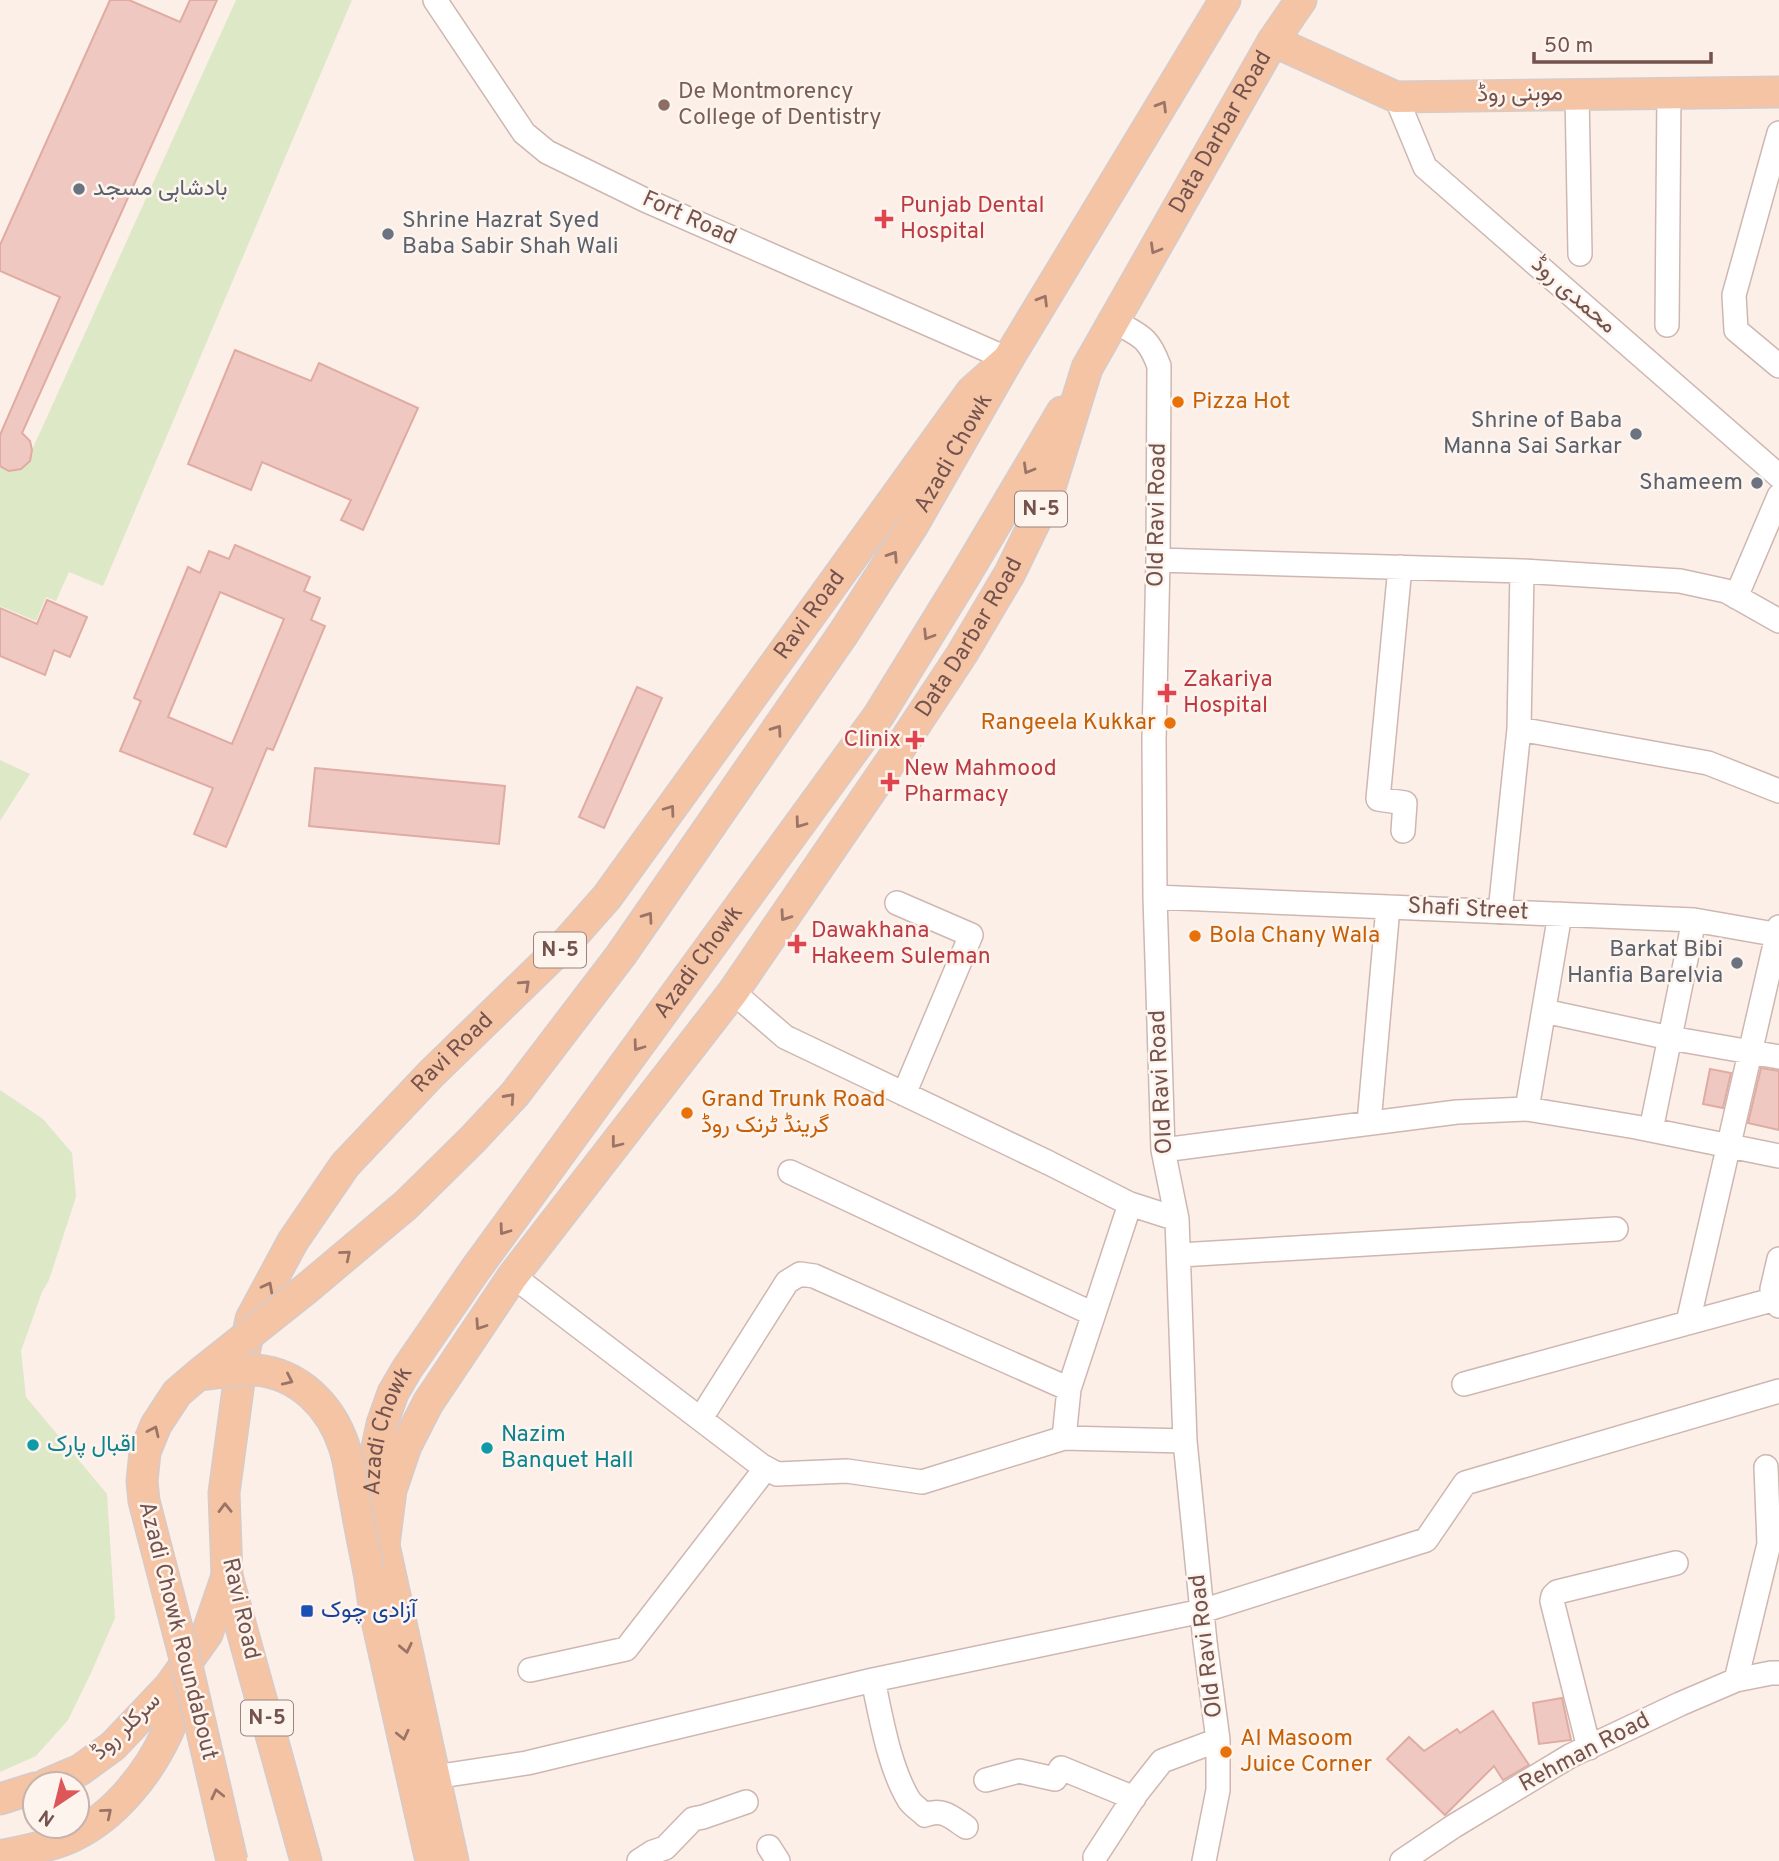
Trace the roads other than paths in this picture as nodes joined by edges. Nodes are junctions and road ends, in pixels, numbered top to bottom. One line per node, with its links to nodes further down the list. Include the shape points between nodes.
1 (435, 0): 13 (street, Fort Road, via 524,133 547,152 645,200)
2 (1226, 0): 13 (main road, N-5, one-way to 2)
3 (1301, 0): 4 (main road, Data Darbar Road / N-5)
4 (1273, 41): 8 (main road, موہنی روڈ); 11 (main road, Data Darbar Road / N-5, one-way to 11)
5 (1779, 92): 6 (main road, موہنی روڈ)
6 (1669, 93): 7 (main road, موہنی روڈ); 12 (street)
7 (1577, 94): 8 (main road, موہنی روڈ); 10 (street)
8 (1396, 97): 16 (street, محمدی روڈ, via 1424,167)
9 (1779, 133): 14 (street, via 1734,295 1736,330)
10 (1580, 254)
11 (1114, 321): 15 (main road, Data Darbar Road / N-5); 18 (street, Old Ravi Road, via 1145,339 1159,366)
12 (1667, 325)
13 (1008, 359): 55 (main road, Azadi Chowk, one-way to 13, bridge, via 406,1205 515,1094 621,955 843,634 913,525); 66 (main road, Ravi Road / N-5, one-way to 13, via 224,1493 240,1374 251,1319 293,1241 345,1166 607,897 972,391)
14 (1779, 366)
15 (1087, 368): 33 (main road, Data Darbar Road / N-5, one-way to 33, via 1047,497 1010,573 897,754); 65 (main road, Azadi Chowk, one-way to 65, bridge, via 878,715 475,1270 393,1392 375,1457)
16 (1779, 476)
17 (1779, 496): 21 (street)
18 (1158, 559): 19 (street); 26 (street, Old Ravi Road)
19 (1400, 567): 20 (street); 25 (street, via 1378,799 1405,803)
20 (1522, 572): 21 (street, via 1680,581); 23 (street)
21 (1736, 597): 22 (street)
22 (1779, 621)
23 (1519, 729): 24 (street, via 1708,763); 29 (street)
24 (1779, 791)
25 (1404, 831)
26 (1155, 897): 28 (street, Shafi Street); 43 (street, Old Ravi Road)
27 (897, 903): 38 (street, via 971,934)
28 (1388, 907): 29 (street, Shafi Street); 40 (street)
29 (1500, 912): 30 (street, Shafi Street)
30 (1560, 914): 31 (street, Shafi Street); 34 (street)
31 (1694, 920): 32 (street, Shafi Street); 35 (street)
32 (1779, 932): 36 (street)
33 (733, 992): 38 (street, via 785,1037); 51 (main road, N-5, one-way to 51)
34 (1544, 1011): 35 (street); 39 (street)
35 (1670, 1038): 36 (street); 41 (street)
36 (1750, 1052): 37 (street); 42 (street)
37 (1779, 1057)
38 (904, 1094): 46 (street)
39 (1527, 1109): 40 (street); 41 (street)
40 (1369, 1123): 43 (street)
41 (1651, 1130): 42 (street)
42 (1729, 1146): 44 (street); 54 (street)
43 (1163, 1150): 47 (street, Old Ravi Road)
44 (1779, 1156)
45 (790, 1172): 53 (street)
46 (1130, 1204): 47 (street); 53 (street)
47 (1177, 1219): 49 (street, Old Ravi Road)
48 (1616, 1229): 49 (street)
49 (1180, 1255): 61 (street, Old Ravi Road)
50 (1779, 1259): 52 (street, via 1772,1289)
51 (513, 1276): 59 (street); 76 (main road, N-5, one-way to 76, via 428,1403 406,1446 386,1517 384,1545)
52 (1778, 1301): 54 (street)
53 (1093, 1314): 57 (street)
54 (1688, 1322): 56 (street)
55 (198, 1375): 65 (main road, one-way to 65, bridge, via 269,1372 290,1379 319,1401 345,1448); 68 (main road, Azadi Chowk Roundabout, one-way to 55, bridge, via 142,1481 145,1452 156,1425 177,1393)
56 (1464, 1384)
57 (1069, 1389): 59 (street, via 814,1276 800,1275 787,1282); 60 (street)
58 (1779, 1391): 67 (street, via 1465,1483 1426,1540)
59 (701, 1418): 63 (street)
60 (1064, 1438): 61 (street); 63 (street, via 922,1482 847,1471 776,1474)
61 (1185, 1441): 67 (street, Old Ravi Road)
62 (1766, 1467): 72 (street, via 1769,1544)
63 (766, 1468): 69 (street, via 626,1649)
64 (1676, 1563): 74 (street, via 1553,1595)
65 (369, 1572): 87 (main road, one-way to 87)
66 (227, 1576): 75 (main road, سرکلر روڈ, via 206,1634 170,1686 113,1746); 86 (main road, Ravi Road / N-5)
67 (1202, 1611): 71 (street); 73 (street, Old Ravi Road)
68 (188, 1670): 83 (main road, سرکلر روڈ, one-way to 68, via 70,1838 115,1807 152,1760 168,1730); 85 (main road, Azadi Chowk Roundabout, one-way to 68, bridge)
69 (530, 1671)
70 (1779, 1673): 72 (street, Rehman Road)
71 (873, 1680): 76 (street, via 527,1763); 82 (street, via 886,1739 910,1803 925,1815 943,1812)
72 (1736, 1680): 74 (street, Rehman Road)
73 (1218, 1740): 79 (street, via 1162,1761); 90 (street, Old Ravi Road, via 1218,1790)
74 (1589, 1748): 91 (street, Rehman Road)
75 (80, 1770)
76 (434, 1777): 88 (main road, N-5)
77 (986, 1780): 79 (street, via 1019,1771 1055,1779 1061,1768)
78 (21, 1792): 80 (main road)
79 (1134, 1798): 84 (street)
80 (0, 1799)
81 (746, 1802): 89 (street, via 693,1819 665,1848)
82 (965, 1827)
83 (0, 1856)
84 (1094, 1857)
85 (232, 1861)
86 (306, 1861)
87 (431, 1861)
88 (453, 1861)
89 (639, 1861)
90 (1204, 1861)
91 (1402, 1861)

